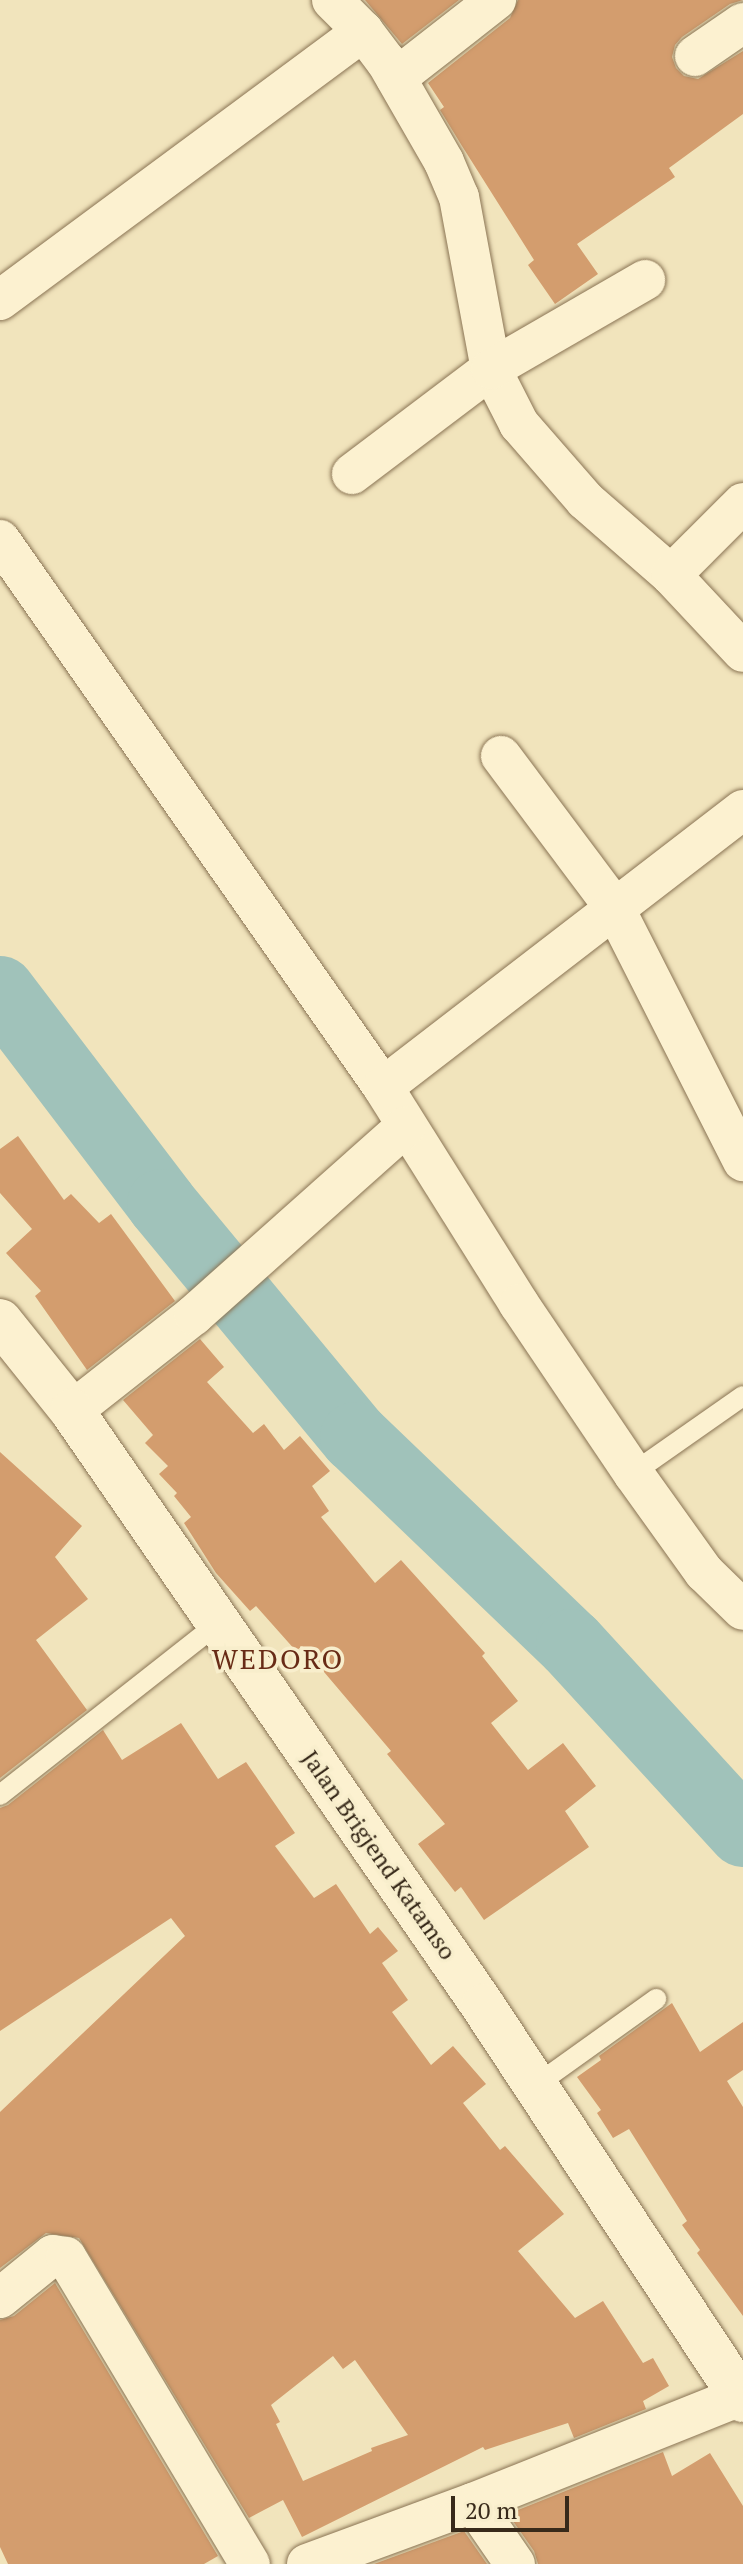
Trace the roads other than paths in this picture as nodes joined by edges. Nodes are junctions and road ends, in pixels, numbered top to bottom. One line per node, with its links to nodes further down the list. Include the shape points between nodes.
1 (332, 0): 4 (street)
2 (496, 0): 6 (street)
3 (743, 23): 5 (street)
4 (363, 31): 6 (street); 8 (street)
5 (695, 56)
6 (396, 78): 9 (street, via 459,197)
7 (645, 280): 9 (street)
8 (0, 300)
9 (491, 369): 10 (street); 13 (street, via 504,399 542,454 585,500)
10 (352, 474)
11 (743, 503): 13 (street)
12 (0, 540): 18 (street)
13 (671, 575): 14 (street)
14 (743, 652)
15 (501, 756): 17 (street)
16 (743, 810): 17 (street)
17 (614, 907): 18 (street); 20 (street)
18 (383, 1087): 19 (street)
19 (405, 1127): 23 (street, via 194,1315); 24 (street)
20 (743, 1161)
21 (0, 1321): 23 (street, Jalan Brigjend Katamso)
22 (743, 1396): 24 (lane)
23 (72, 1411): 26 (street, Jalan Brigjend Katamso)
24 (633, 1473): 25 (street, via 704,1572)
25 (743, 1610)
26 (217, 1624): 27 (lane); 29 (street, Jalan Brigjend Katamso)
27 (0, 1795)
28 (656, 1999): 29 (lane)
29 (536, 2085): 31 (street, Jalan Brigjend Katamso)
30 (0, 2298): 33 (street, via 53,2255 66,2257)
31 (742, 2398): 32 (street)
32 (473, 2503): 34 (street); 35 (street)
33 (250, 2564)
34 (307, 2564)
35 (515, 2564)

